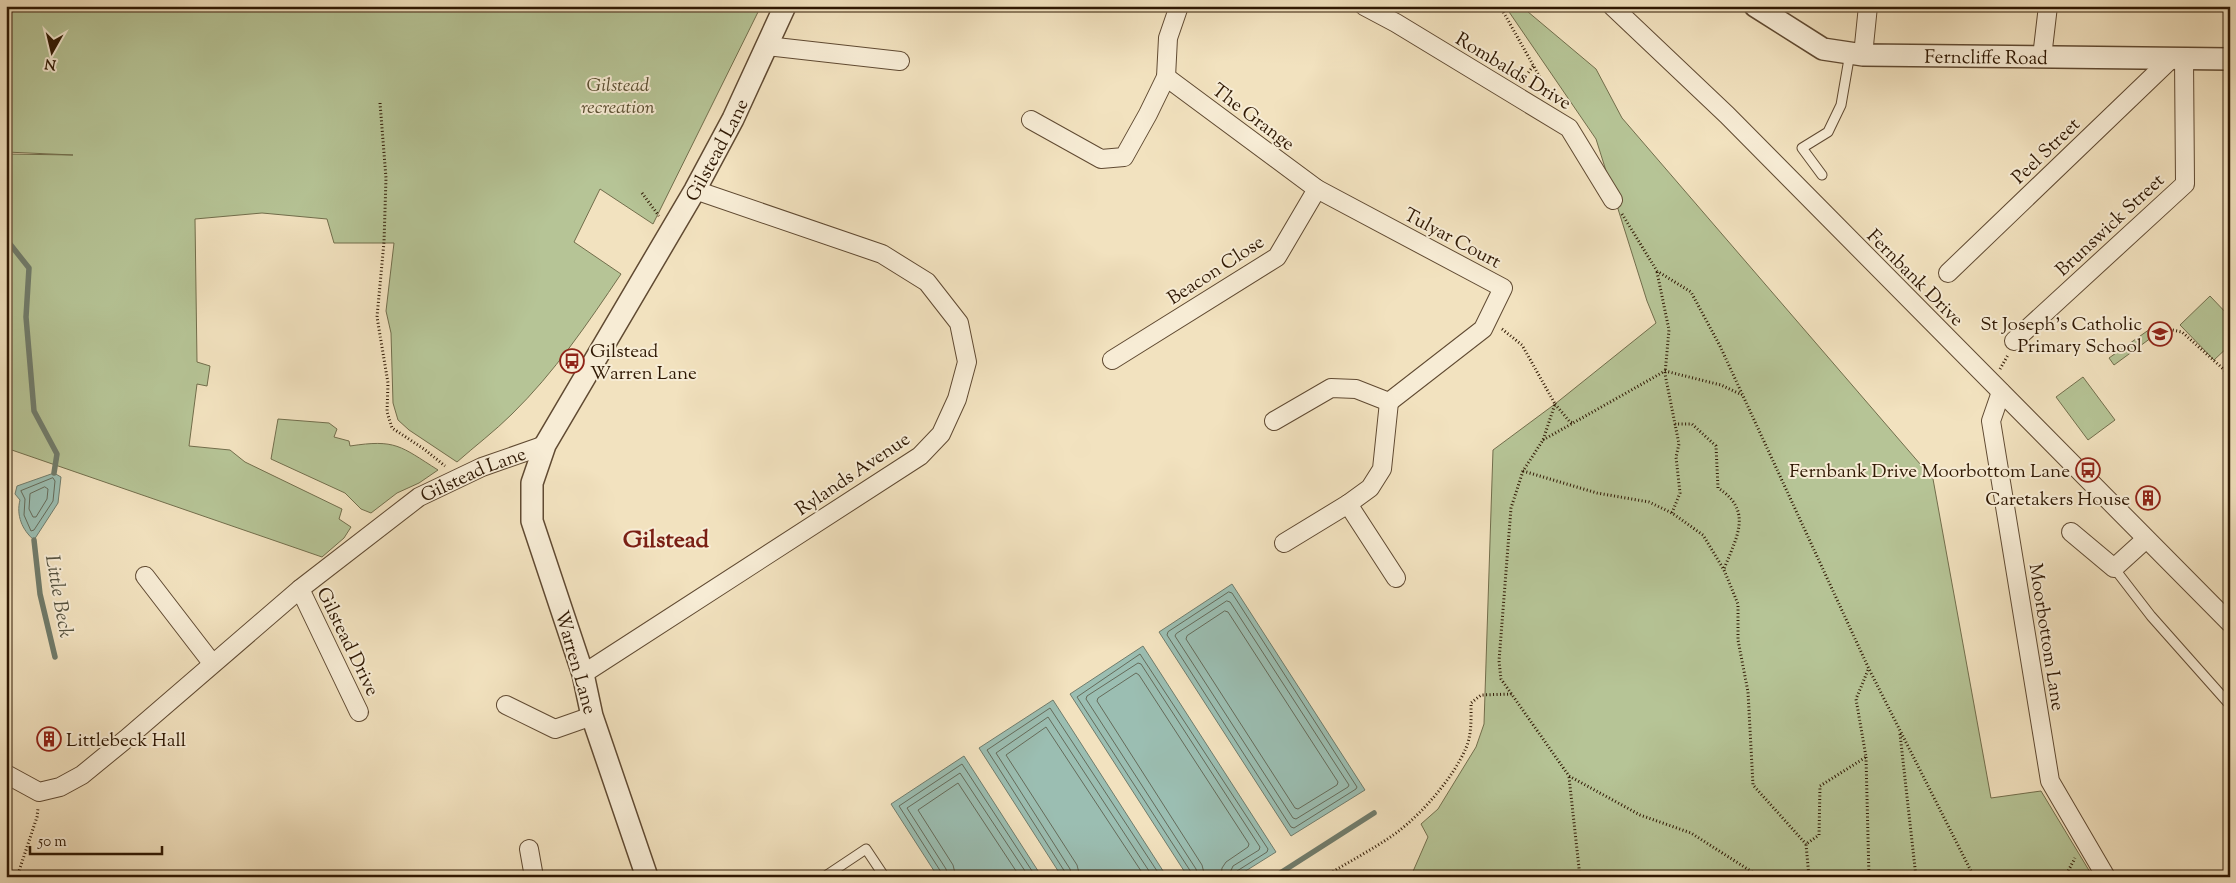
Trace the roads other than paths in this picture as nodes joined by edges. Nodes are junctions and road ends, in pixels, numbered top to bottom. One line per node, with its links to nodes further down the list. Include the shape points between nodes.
1 (785, 6): 8 (street, Gilstead Lane)
2 (1179, 6): 14 (street, via 1168,38)
3 (1364, 6): 19 (street, Rombalds Drive, via 1569,128)
4 (1612, 6): 23 (street, Fernbank Drive, via 1727,115)
5 (1755, 6): 9 (street, Ferncliffe Road, via 1823,49)
6 (1868, 6): 9 (street)
7 (2048, 6): 10 (street)
8 (767, 46): 13 (street); 18 (street, Gilstead Lane)
9 (1857, 54): 10 (street, Ferncliffe Road); 16 (lane, via 1841,105 1828,132 1802,148)
10 (2042, 57): 11 (street, Ferncliffe Road)
11 (2178, 58): 12 (street, Ferncliffe Road); 20 (street, Peel Street); 21 (street, Brunswick Street, via 2185,184)
12 (2230, 59)
13 (900, 61)
14 (1166, 77): 15 (street, via 1124,157 1101,159); 17 (street, The Grange)
15 (1031, 120)
16 (1822, 175)
17 (1316, 189): 22 (street, Beacon Close, via 1277,257); 24 (street, Tulyar Court, via 1503,288 1482,329)
18 (695, 190): 26 (street, Gilstead Lane); 38 (street, Rylands Avenue, via 882,254 927,282 959,323 967,362 957,399 941,434 920,456)
19 (1613, 200)
20 (1948, 273)
21 (2014, 341)
22 (1112, 360)
23 (1995, 386): 29 (street, Fernbank Drive); 49 (street, Moorbottom Lane, via 1990,421 2050,782)
24 (1389, 402): 25 (street, via 1356,389 1331,388); 27 (street, via 1382,469 1370,488)
25 (1274, 421)
26 (545, 445): 34 (street, Gilstead Lane, via 454,478 420,497); 38 (street, Warren Lane, via 532,483 532,521)
27 (1348, 504): 30 (street); 33 (street)
28 (2071, 532): 31 (street)
29 (2146, 539): 31 (street); 35 (street, Fernbank Drive)
30 (1284, 543)
31 (2114, 568): 40 (lane, via 2151,616)
32 (145, 576): 37 (street)
33 (1396, 578)
34 (300, 589): 37 (street, Gilstead Lane); 41 (street, Gilstead Drive)
35 (2222, 604): 36 (street, Fernbank Drive)
36 (2230, 623)
37 (212, 663): 43 (street, Gilstead Lane, via 82,775 60,787 40,792)
38 (583, 674): 42 (street, Warren Lane)
39 (506, 705): 42 (street, via 555,728)
40 (2230, 705)
41 (360, 712)
42 (592, 716): 47 (street, Warren Lane)
43 (6, 774)
44 (529, 849): 46 (street)
45 (884, 876): 48 (lane, via 866,849)
46 (534, 877)
47 (647, 877)
48 (824, 877)
49 (2106, 877)

